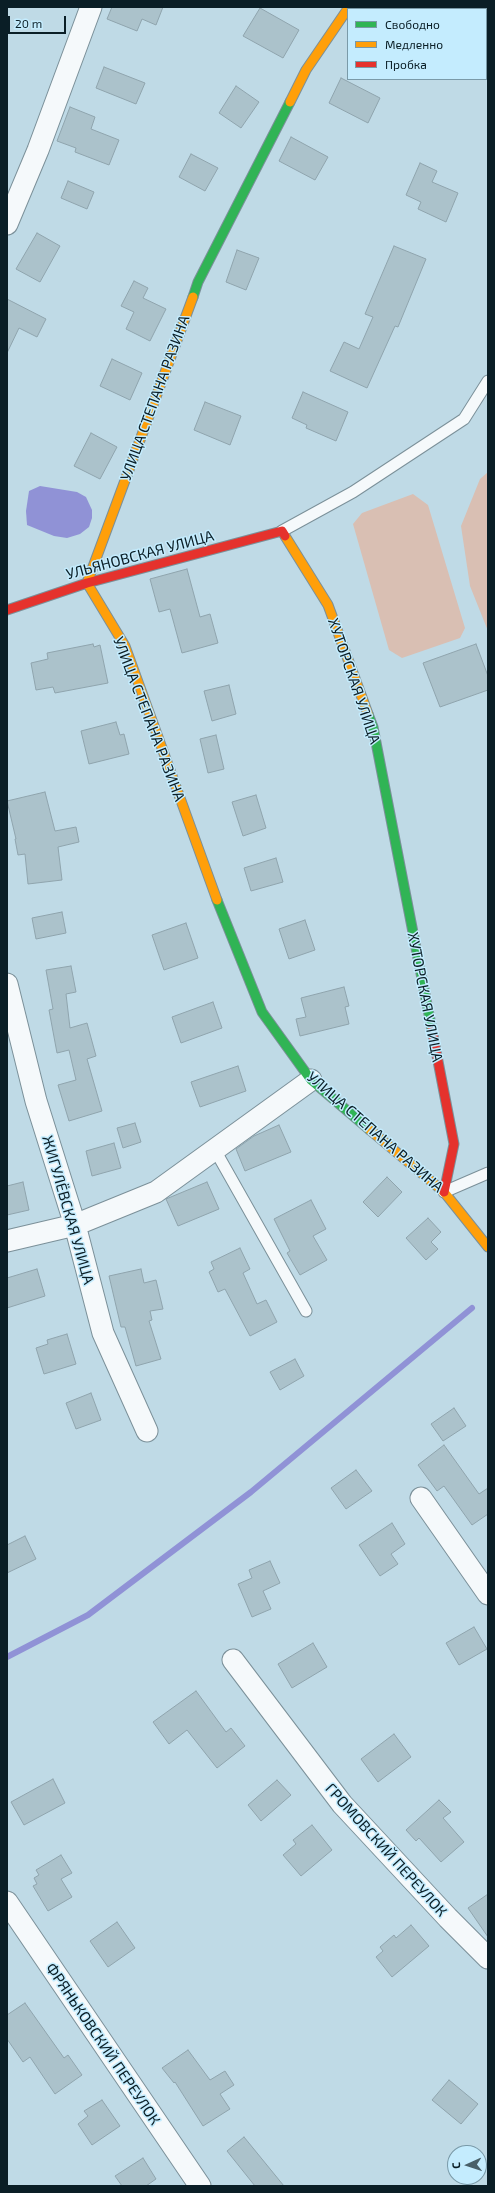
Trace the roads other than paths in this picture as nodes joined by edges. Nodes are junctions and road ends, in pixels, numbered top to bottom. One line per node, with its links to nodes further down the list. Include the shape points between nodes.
1 (91, 7): 3 (street, via 38,150)
2 (347, 10): 6 (street, УЛИЦА СТЕПАНА РАЗИНА, via 306,70 198,282)
3 (7, 224)
4 (488, 381): 5 (lane, via 464,419 353,492)
5 (282, 531): 6 (street, УЛЬЯНОВСКАЯ УЛИЦА); 12 (street, ХУТОРСКАЯ УЛИЦА, via 328,605 373,727 454,1144)
6 (87, 583): 7 (street, УЛЬЯНОВСКАЯ УЛИЦА); 9 (street, УЛИЦА СТЕПАНА РАЗИНА, via 125,646 211,886 262,1012)
7 (7, 610)
8 (7, 984): 13 (street, ЖИГУЛЁВСКАЯ УЛИЦА, via 36,1101)
9 (311, 1080): 10 (street); 12 (street, УЛИЦА СТЕПАНА РАЗИНА)
10 (215, 1150): 13 (street, via 156,1192); 16 (lane)
11 (488, 1173): 12 (lane)
12 (444, 1192): 15 (street, УЛИЦА СТЕПАНА РАЗИНА)
13 (75, 1225): 14 (street); 17 (street, ЖИГУЛЁВСКАЯ УЛИЦА, via 103,1333)
14 (7, 1241)
15 (488, 1247)
16 (306, 1311)
17 (147, 1431)
18 (421, 1498): 19 (street)
19 (488, 1594)
20 (234, 1660): 22 (street, ГРОМОВСКИЙ ПЕРЕУЛОК, via 342,1804)
21 (7, 1902): 23 (street, ФРЯНЬКОВСКИЙ ПЕРЕУЛОК)
22 (488, 1958)
23 (200, 2186)

